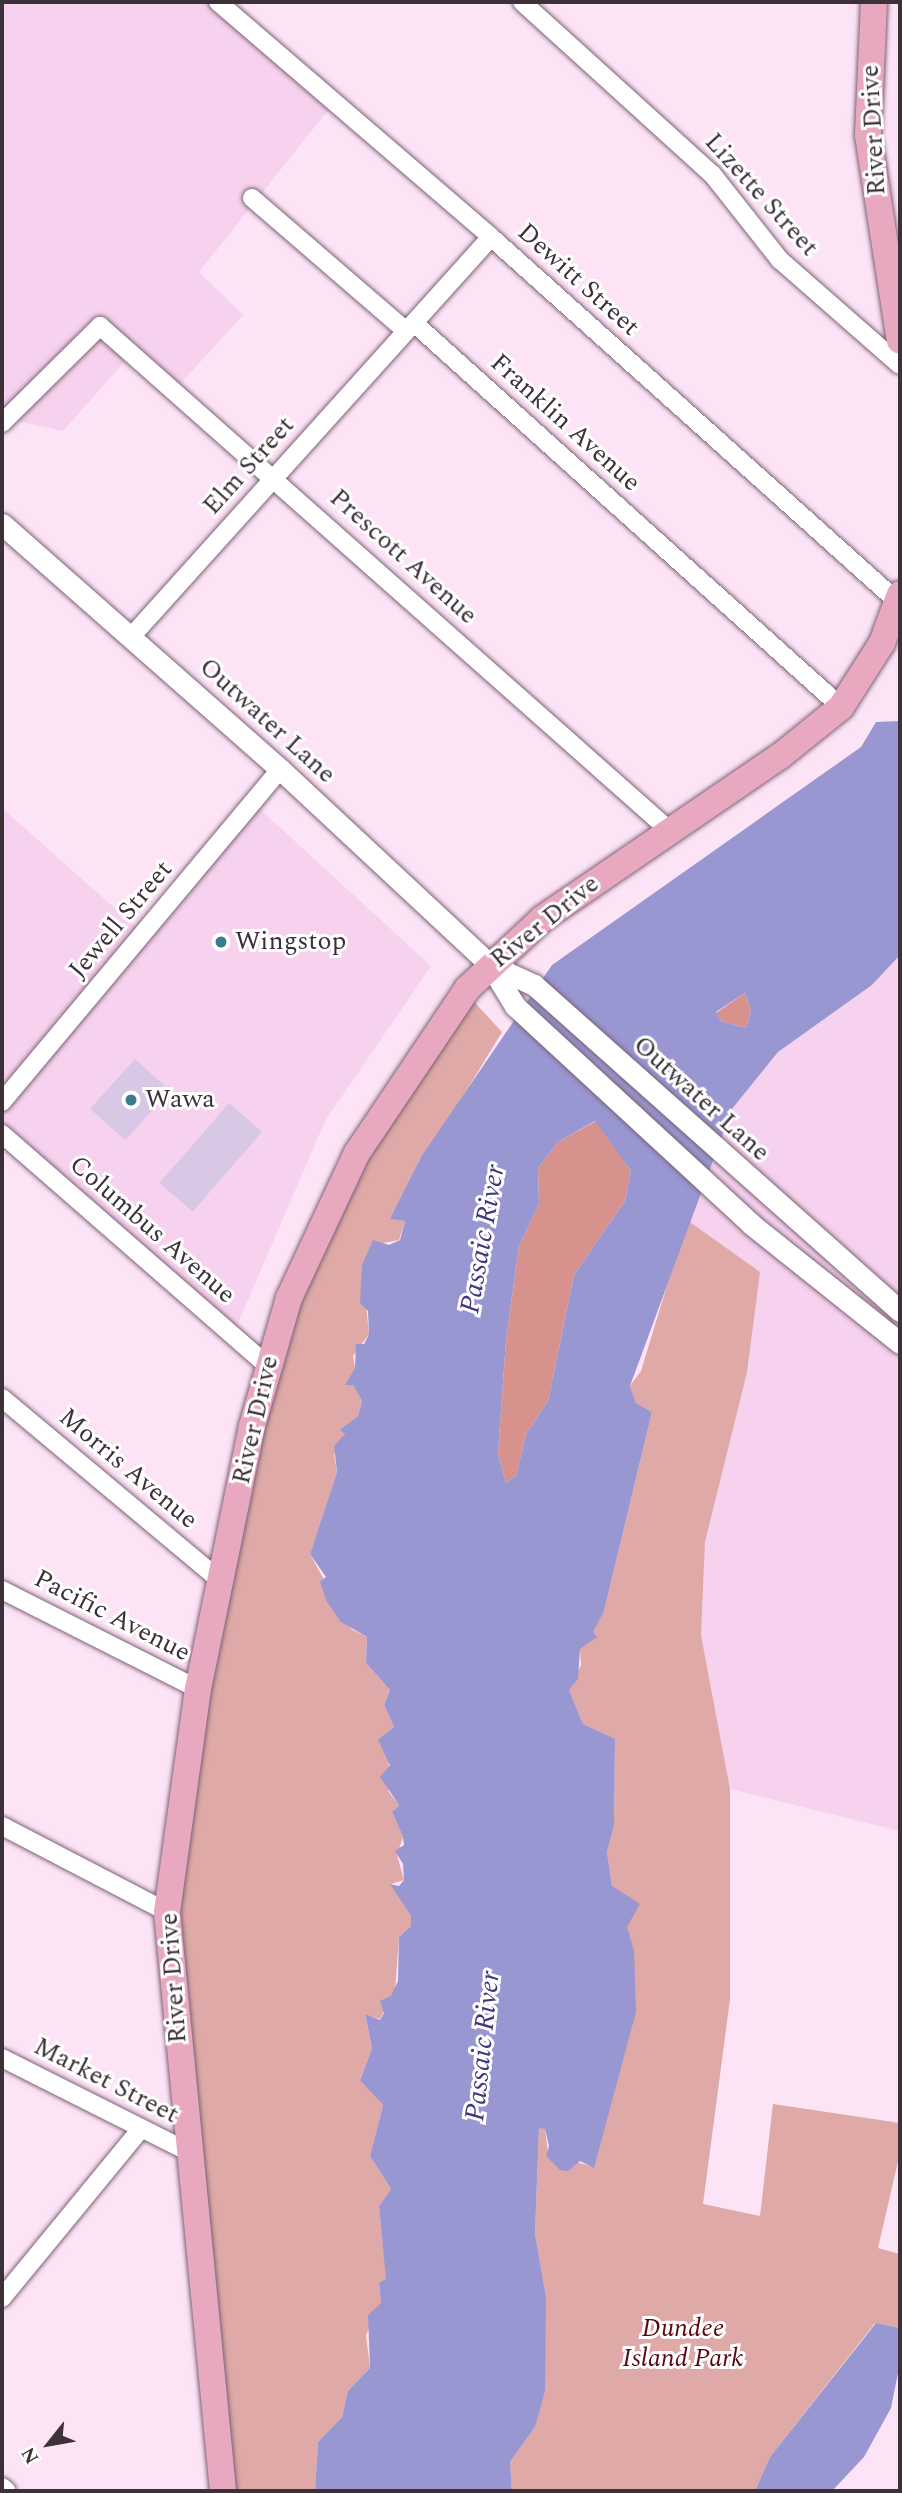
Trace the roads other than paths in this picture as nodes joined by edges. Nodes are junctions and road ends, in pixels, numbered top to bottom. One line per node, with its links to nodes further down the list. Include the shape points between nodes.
1 (218, 2): 4 (street, Dewitt Street)
2 (522, 2): 9 (street, Lizette Street, via 712,174 780,260)
3 (874, 2): 8 (main road, River Drive, via 869,135)
4 (238, 8): 6 (street, Dewitt Street)
5 (252, 198): 7 (street, Franklin Avenue)
6 (491, 237): 7 (street, Elm Street); 13 (street, Dewitt Street)
7 (410, 327): 11 (street, Elm Street); 15 (street, Franklin Avenue)
8 (900, 341)
9 (900, 365)
10 (2, 423): 11 (street, Prescott Avenue, via 100,326)
11 (275, 477): 14 (street, Elm Street); 17 (street, Prescott Avenue)
12 (2, 524): 14 (street, Outwater Lane)
13 (899, 598): 15 (main road, River Drive, via 863,677)
14 (131, 637): 16 (street, Outwater Lane)
15 (841, 707): 17 (main road, River Drive, via 779,757)
16 (280, 769): 18 (street, Outwater Lane); 19 (street, Jewell Street)
17 (669, 830): 18 (main road, River Drive, via 542,919)
18 (490, 965): 21 (street, Outwater Lane, via 534,985 773,1203); 22 (street, Outwater Lane, via 515,1006 751,1224); 23 (main road, River Drive, via 426,1043 357,1153 289,1298)
19 (2, 1102)
20 (2, 1134): 23 (street, Columbus Avenue)
21 (900, 1311)
22 (900, 1343)
23 (267, 1365): 25 (main road, River Drive)
24 (2, 1398): 25 (street, Morris Avenue)
25 (221, 1581): 27 (main road, River Drive)
26 (2, 1590): 27 (street, Pacific Avenue)
27 (198, 1689): 29 (main road, River Drive)
28 (2, 1826): 29 (street)
29 (167, 1912): 32 (main road, River Drive)
30 (2, 2058): 31 (street, Market Street)
31 (141, 2129): 32 (street, Market Street); 33 (street)
32 (187, 2151): 36 (main road, River Drive)
33 (2, 2298)
34 (2, 2487): 35 (street)
35 (7, 2491)
36 (223, 2491)

